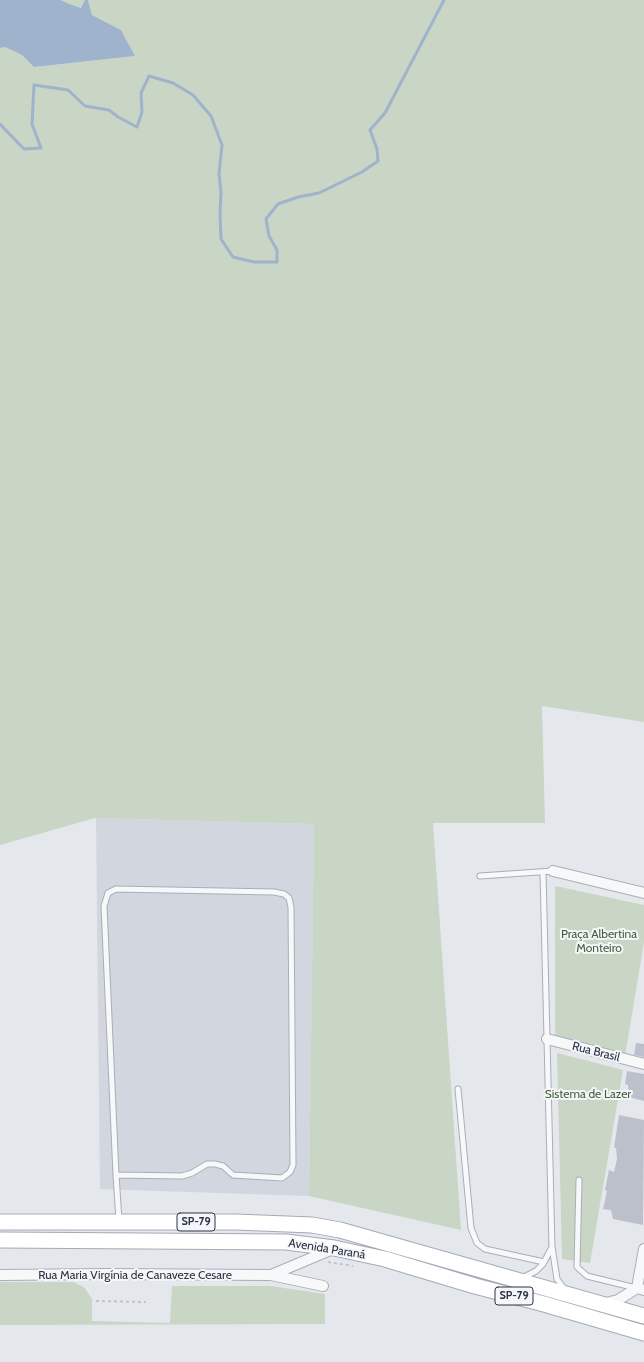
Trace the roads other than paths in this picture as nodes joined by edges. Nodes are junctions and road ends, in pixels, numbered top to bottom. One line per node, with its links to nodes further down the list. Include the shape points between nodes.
1 (548, 872): 2 (lane); 3 (street); 4 (lane)
2 (480, 876)
3 (644, 893)
4 (547, 1040): 5 (street, Rua Brasil); 12 (lane)
5 (644, 1064)
6 (458, 1089): 15 (lane, via 471,1228 477,1242 485,1249)
7 (116, 1175): 7 (lane, via 182,1176 207,1164 223,1166 233,1175 282,1178 290,1172 293,1165 291,907 289,898 284,894 116,889 108,893 104,906); 10 (lane)
8 (579, 1180): 20 (lane, via 576,1267 587,1276)
9 (0, 1222): 10 (main road, Avenida Paraná / SP-79)
10 (119, 1222): 18 (main road, Avenida Paraná / SP-79, via 312,1225 340,1230)
11 (0, 1240): 13 (main road, Avenida Paraná / SP-79, via 286,1242)
12 (552, 1247): 15 (lane); 21 (lane, via 557,1279)
13 (334, 1248): 17 (street, Rua Maria Virgínia de Canaveze Cesare); 24 (main road, Avenida Paraná / SP-79, via 385,1259)
14 (644, 1249): 20 (street)
15 (544, 1262): 18 (lane, via 536,1271)
16 (0, 1275): 17 (street, Rua Maria Virgínia de Canaveze Cesare)
17 (270, 1275): 19 (street, Rua Maria Virgínia de Canaveze Cesare)
18 (516, 1280): 21 (main road, Avenida Paraná / SP-79)
19 (323, 1286)
20 (641, 1289): 22 (street, Avenida Paraná, via 610,1303)
21 (572, 1296): 22 (main road, Avenida Paraná / SP-79)
22 (600, 1304): 23 (main road, Avenida Paraná / SP-79)
23 (644, 1316)
24 (644, 1333)

